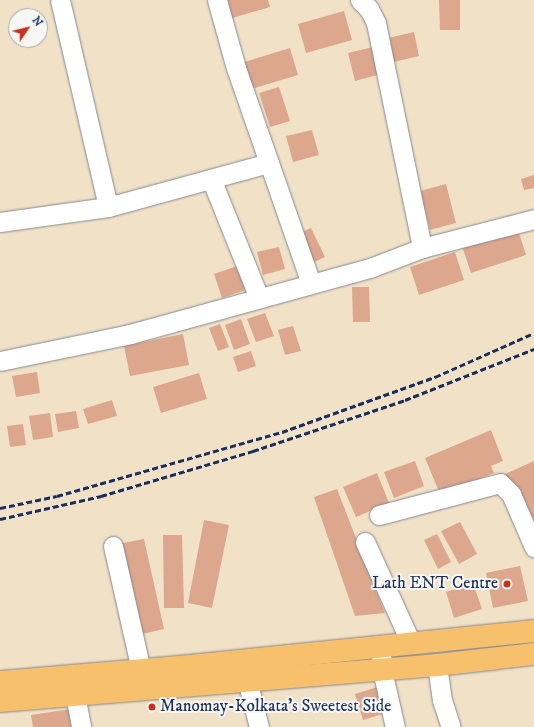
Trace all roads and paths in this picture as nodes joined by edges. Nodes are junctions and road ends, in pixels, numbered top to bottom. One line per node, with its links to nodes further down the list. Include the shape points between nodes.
1 (60, 0): 6 (street)
2 (217, 0): 4 (street, via 236,68)
3 (360, 0): 9 (street, via 369,9 376,23)
4 (268, 164): 5 (street); 10 (street)
5 (212, 181): 6 (street); 11 (street)
6 (108, 207): 8 (street)
7 (534, 219): 9 (street)
8 (0, 222)
9 (422, 248): 10 (street, via 370,268)
10 (311, 283): 11 (street)
11 (259, 298): 12 (street, via 130,334)
12 (0, 361)
13 (379, 515): 16 (street, via 500,483 511,494)
14 (365, 542): 18 (street)
15 (113, 546): 22 (street)
16 (534, 547)
17 (534, 631): 18 (main road)
18 (411, 643): 19 (main road)
19 (381, 646): 22 (main road); 23 (street)
20 (534, 654): 21 (main road)
21 (437, 665): 23 (main road); 31 (street, via 442,700)
22 (141, 670): 25 (main road)
23 (382, 670): 24 (main road); 30 (street)
24 (247, 680): 26 (main road); 29 (street)
25 (0, 682)
26 (75, 695): 27 (main road); 28 (street)
27 (0, 701)
28 (81, 727)
29 (259, 727)
30 (396, 727)
31 (451, 727)

